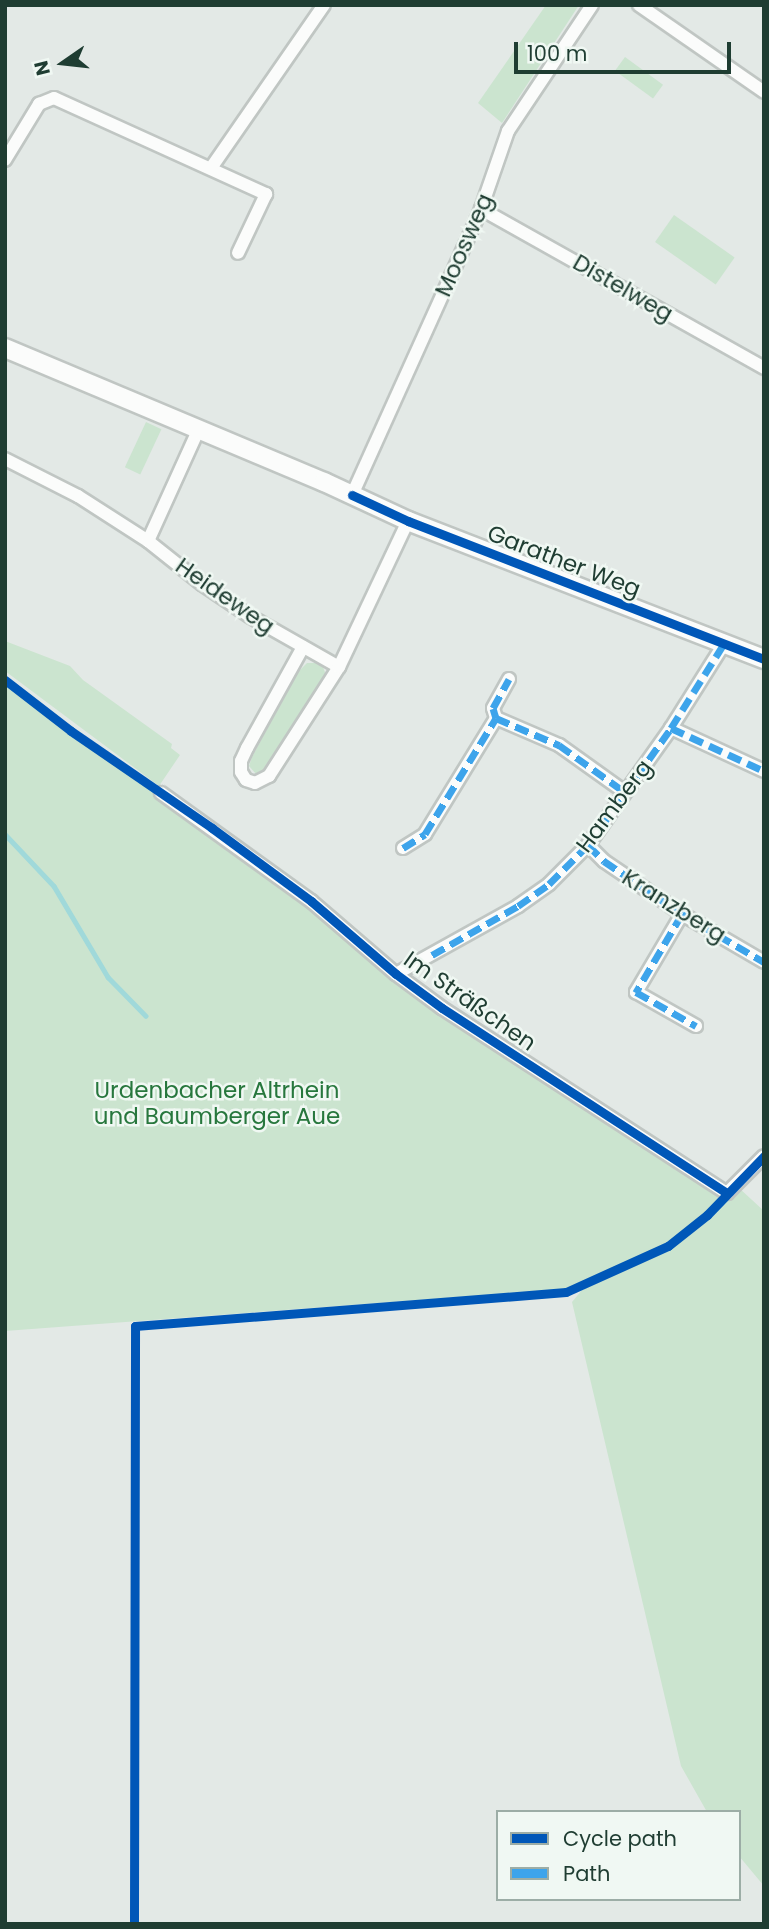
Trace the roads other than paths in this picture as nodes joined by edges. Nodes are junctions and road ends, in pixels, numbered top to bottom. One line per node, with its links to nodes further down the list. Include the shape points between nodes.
1 (324, 5): 6 (street)
2 (592, 5): 7 (street, Moosweg, via 508,131)
3 (639, 5): 4 (street)
4 (764, 92)
5 (5, 160): 6 (street, via 38,104 54,98)
6 (211, 168): 8 (street, via 266,194)
7 (481, 209): 10 (street, Distelweg); 13 (street, Moosweg)
8 (238, 253)
9 (5, 348): 11 (street, Garather Weg)
10 (764, 368)
11 (198, 431): 13 (street, Garather Weg); 15 (street)
12 (5, 459): 15 (street, Heideweg, via 78,496)
13 (352, 495): 14 (street, Garather Weg)
14 (408, 521): 16 (street, Garather Weg); 19 (street)
15 (148, 541): 17 (street, Heideweg, via 202,584)
16 (724, 644): 18 (street, Garather Weg); 22 (street, Hamberg)
17 (303, 648): 19 (street, Heideweg); 19 (street, via 241,761 246,780 255,783 269,776)
18 (763, 657)
19 (339, 667)
20 (509, 678): 21 (street, via 493,708)
21 (496, 718): 24 (street, via 559,745); 27 (street, via 425,834)
22 (671, 728): 23 (street); 24 (street, Hamberg)
23 (764, 771)
24 (625, 792): 26 (street, Hamberg)
25 (161, 793): 30 (street, Im Sträßchen, via 311,901)
26 (588, 845): 28 (street, Kranzberg); 30 (street, Hamberg, via 549,884 518,906)
27 (403, 848)
28 (682, 914): 29 (street, Kranzberg); 31 (street, via 636,992)
29 (764, 962)
30 (396, 974): 32 (street, Im Sträßchen, via 727,1193)
31 (696, 1026)
32 (764, 1156)

